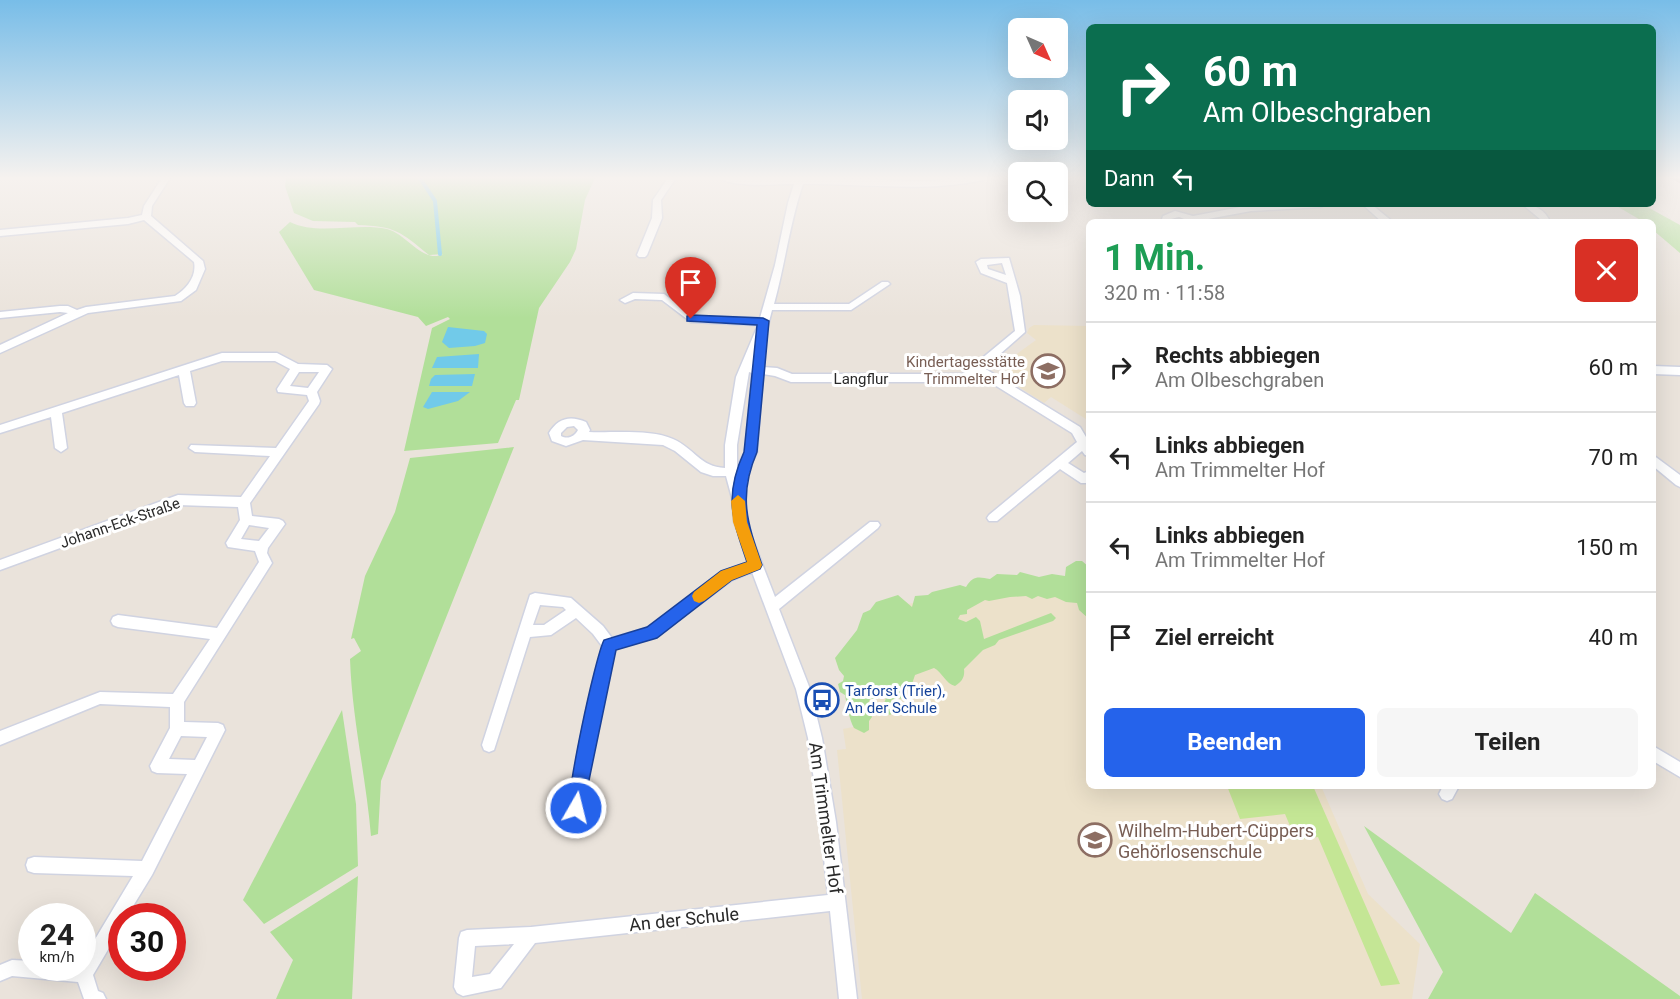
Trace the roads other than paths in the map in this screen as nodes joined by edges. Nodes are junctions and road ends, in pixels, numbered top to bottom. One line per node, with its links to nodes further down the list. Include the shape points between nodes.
1 (89, 225): 5 (street)
2 (155, 225): 11 (street, via 200,265 191,290 171,302)
3 (654, 225): 6 (street)
4 (789, 225): 10 (street, Am Trimmelter Hof)
5 (0, 233)
6 (642, 255)
7 (1012, 281): 18 (street, Langflur, via 1020,332)
8 (885, 284): 10 (street, via 851,307)
9 (625, 300): 13 (street, via 633,296 664,297 691,319)
10 (769, 307): 13 (street, Am Trimmelter Hof)
11 (75, 314): 12 (street, via 60,309); 14 (street)
12 (0, 315)
13 (762, 327): 16 (street, Am Trimmelter Hof); 17 (street, Am Trimmelter Hof)
14 (0, 349)
15 (296, 368): 19 (street, via 277,357 238,356 222,357); 22 (street, via 282,389); 22 (street, via 327,369)
16 (745, 368): 17 (street, Langflur); 33 (street, Am Trimmelter Hof, via 731,446)
17 (758, 369): 18 (street, Langflur, via 791,378 881,380 965,378); 33 (street, Am Trimmelter Hof, via 751,452)
18 (977, 369): 27 (street, via 1076,430)
19 (184, 370): 23 (street); 24 (street)
20 (1656, 370): 21 (street)
21 (1680, 371)
22 (311, 392): 30 (street, via 315,401)
23 (190, 403)
24 (56, 412): 25 (street); 28 (street)
25 (0, 429)
26 (582, 436): 33 (street, via 668,441 706,471)
27 (1086, 447): 32 (street)
28 (61, 448)
29 (195, 448): 30 (street)
30 (278, 452): 36 (street)
31 (1656, 462): 35 (street)
32 (1060, 463): 34 (street); 37 (street)
33 (737, 471): 42 (street, Am Trimmelter Hof, via 740,522)
34 (1086, 478)
35 (1680, 482)
36 (244, 502): 38 (street); 41 (street, Johann-Eck-Straße, via 178,500)
37 (993, 518)
38 (246, 520): 40 (street, via 232,543); 40 (street, via 279,524)
39 (874, 525): 43 (street)
40 (262, 547): 47 (street, via 266,563)
41 (0, 565)
42 (755, 565): 43 (street, Am Trimmelter Hof); 48 (street, via 727,576 651,633)
43 (771, 608): 59 (street, Am Trimmelter Hof, via 803,689 815,738)
44 (576, 611): 46 (street, via 546,631); 46 (street, via 566,602 535,599); 48 (street)
45 (118, 621): 47 (street)
46 (526, 631): 52 (street)
47 (219, 634): 49 (street)
48 (609, 645): 56 (street)
49 (177, 701): 50 (street); 51 (street, via 100,698)
50 (177, 729): 54 (street, via 218,730); 54 (street, via 157,766)
51 (0, 738)
52 (489, 745)
53 (1656, 755): 55 (street)
54 (199, 767): 58 (street)
55 (1680, 770)
56 (574, 821)
57 (34, 865): 58 (street)
58 (146, 869): 61 (street)
59 (837, 902): 60 (street, An der Schule); 66 (street, Am Trimmelter Hof)
60 (531, 935): 60 (street, An der Schule, via 467,938 463,987 495,982)
61 (96, 954)
62 (18, 968): 63 (street)
63 (0, 973)
64 (87, 981): 65 (street)
65 (94, 999)
66 (848, 999)

